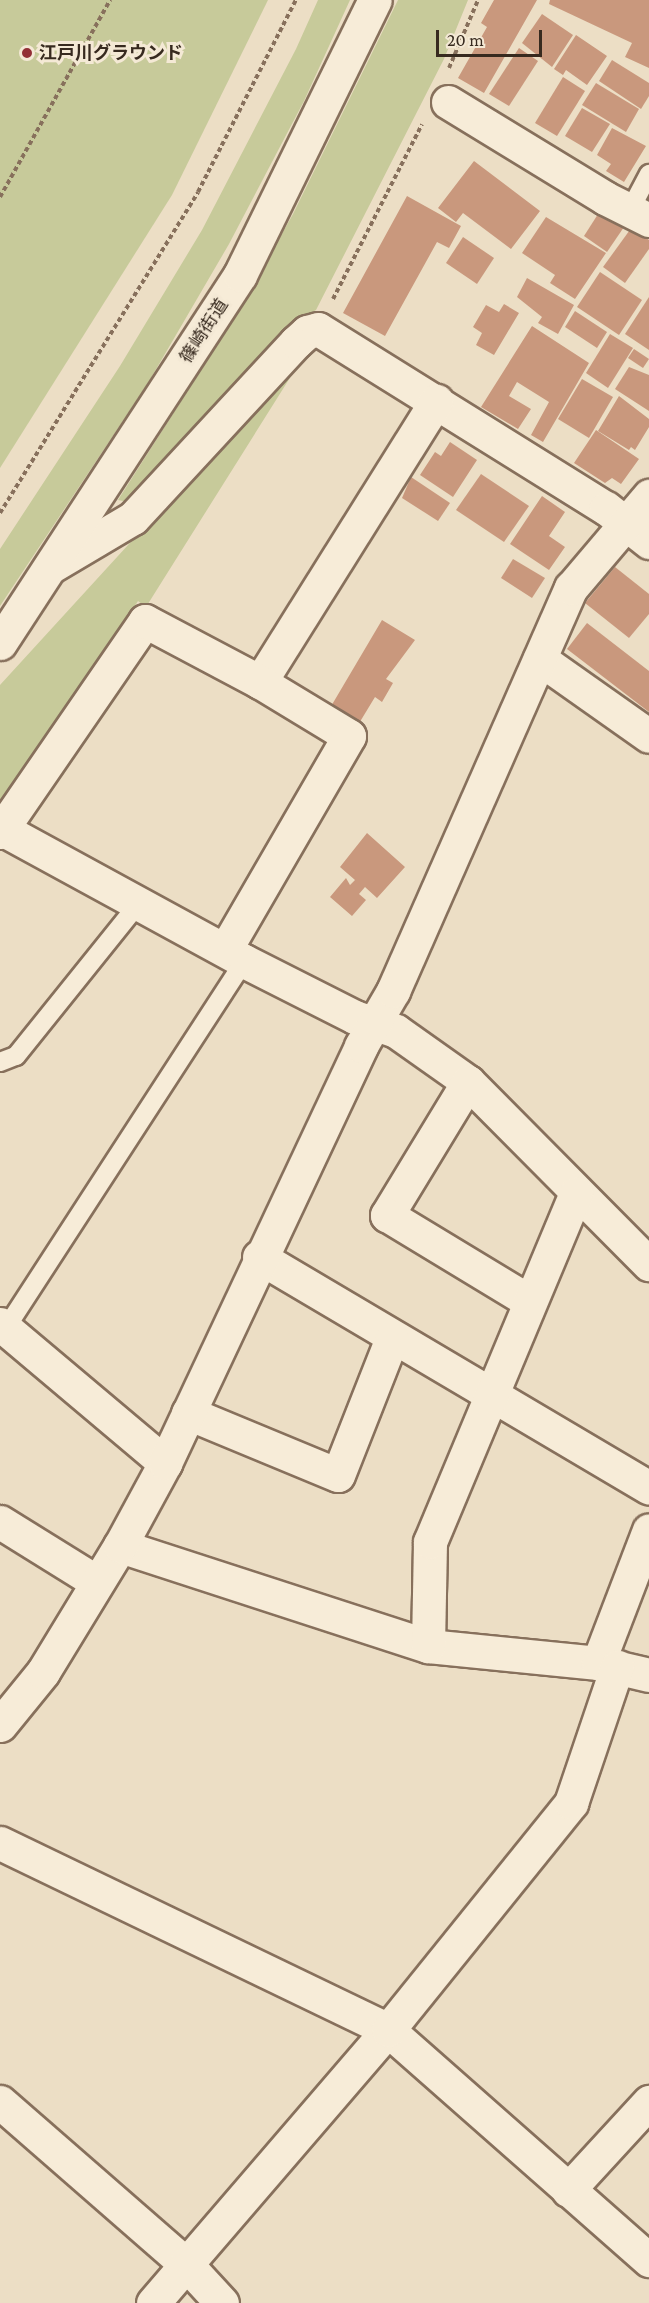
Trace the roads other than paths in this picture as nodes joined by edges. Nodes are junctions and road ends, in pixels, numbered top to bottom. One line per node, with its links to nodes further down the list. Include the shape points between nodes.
1 (375, 0): 8 (street, 篠崎街道, via 240,275)
2 (440, 97): 4 (street)
3 (649, 174): 4 (lane)
4 (640, 215)
5 (436, 401): 7 (street, via 606,508); 8 (street, via 318,330 307,332 133,518); 11 (street)
6 (649, 496): 7 (street)
7 (637, 533): 10 (street, via 571,588)
8 (50, 567): 9 (street, 篠崎街道)
9 (0, 643)
10 (540, 659): 12 (street); 16 (street, via 393,991)
11 (260, 682): 13 (street, via 145,621); 15 (street, via 349,736)
12 (649, 736)
13 (1, 831): 14 (street)
14 (141, 902): 15 (street); 17 (lane, via 16,1056)
15 (235, 956): 16 (street); 23 (lane)
16 (374, 1023): 18 (street, via 396,1031); 20 (street)
17 (0, 1062)
18 (468, 1082): 19 (street); 22 (street, via 387,1215)
19 (576, 1193): 21 (street); 22 (street)
20 (260, 1257): 24 (street); 26 (street)
21 (649, 1264)
22 (529, 1301): 25 (street)
23 (3, 1326): 27 (street)
24 (392, 1338): 25 (street); 26 (street, via 338,1475)
25 (491, 1394): 28 (street); 33 (street, via 430,1542)
26 (188, 1413): 27 (street)
27 (165, 1462): 31 (street)
28 (649, 1488)
29 (0, 1522): 32 (street)
30 (649, 1530): 34 (street)
31 (120, 1546): 32 (street); 33 (street)
32 (95, 1581): 36 (street, via 43,1672)
33 (428, 1646): 34 (street)
34 (608, 1665): 35 (street); 38 (street, via 571,1803)
35 (649, 1675)
36 (0, 1725)
37 (0, 1843): 38 (street)
38 (388, 2030): 41 (street); 43 (street)
39 (0, 2102): 43 (street)
40 (649, 2102): 41 (street)
41 (568, 2190): 42 (street)
42 (649, 2260)
43 (186, 2264): 44 (street); 45 (street)
44 (153, 2303)
45 (222, 2303)

